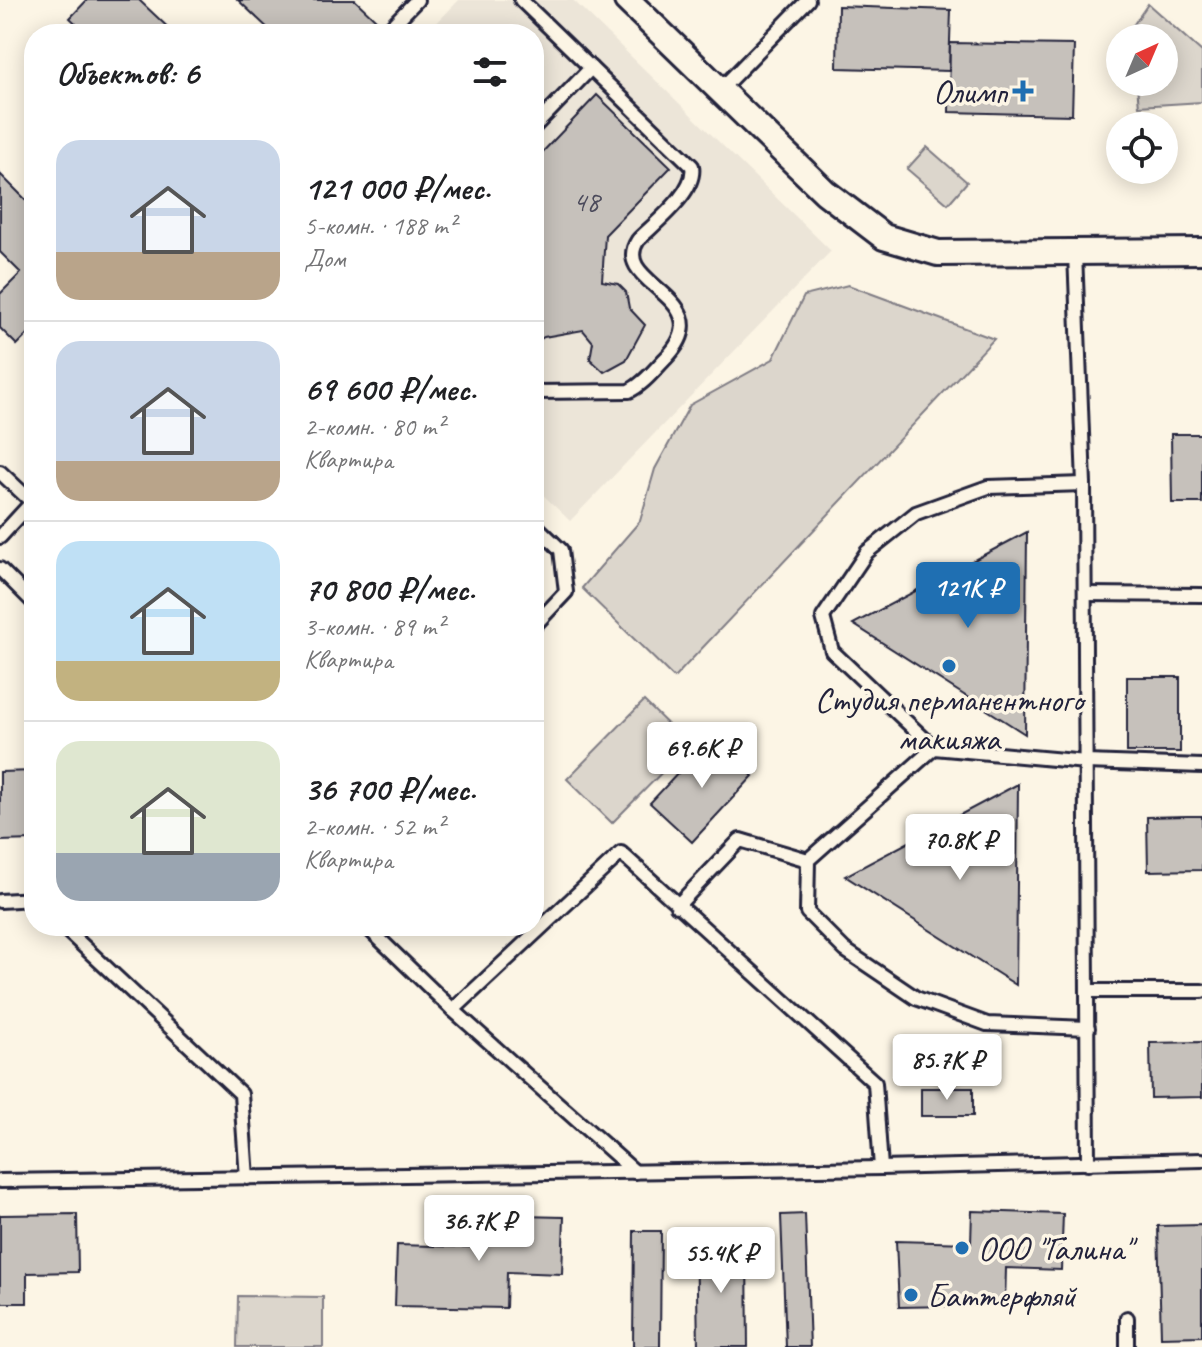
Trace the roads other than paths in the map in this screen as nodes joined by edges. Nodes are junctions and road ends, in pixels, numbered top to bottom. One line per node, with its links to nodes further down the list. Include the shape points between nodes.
1 (417, 0): 5 (lane)
2 (521, 0): 6 (lane)
3 (627, 0): 7 (street)
4 (808, 0): 7 (lane)
5 (394, 24)
6 (591, 68): 8 (lane); 11 (lane, via 692,166 688,189 638,240 631,256 678,308 684,332 679,345 629,391)
7 (720, 90): 10 (street, via 825,192 884,237 938,253)
8 (544, 117)
9 (1202, 251): 10 (street)
10 (1075, 253): 13 (lane)
11 (544, 392)
12 (0, 472): 14 (lane)
13 (1084, 484): 20 (lane); 23 (lane, via 988,487 916,513 867,552 823,617 832,651)
14 (24, 493)
15 (24, 511): 17 (lane)
16 (544, 534): 22 (lane, via 561,550 566,592)
17 (0, 537)
18 (0, 569): 19 (lane)
19 (24, 593)
20 (1085, 594): 21 (lane); 24 (lane)
21 (1202, 595)
22 (544, 615)
23 (934, 748): 24 (lane); 26 (lane)
24 (1086, 762): 25 (lane); 34 (lane)
25 (1202, 766)
26 (808, 860): 29 (lane, via 740,840); 37 (lane, via 807,912 845,950 916,998 987,1024)
27 (24, 900): 28 (lane)
28 (0, 901)
29 (677, 906): 30 (lane, via 621,853); 40 (lane, via 875,1083)
30 (544, 925)
31 (73, 936): 42 (lane, via 241,1094)
32 (376, 936): 36 (lane)
33 (532, 936): 36 (lane)
34 (1088, 991): 35 (lane); 37 (lane)
35 (1202, 991)
36 (453, 1010): 41 (lane)
37 (1088, 1028): 39 (lane)
38 (1202, 1160): 39 (lane)
39 (1088, 1164): 40 (lane)
40 (881, 1168): 41 (lane)
41 (635, 1172): 42 (lane)
42 (247, 1178): 43 (lane)
43 (0, 1181)
44 (1127, 1318): 45 (lane)
45 (1127, 1347)

